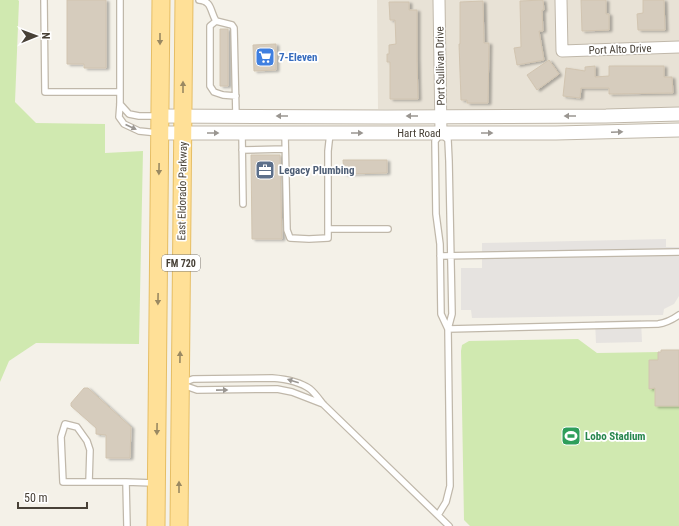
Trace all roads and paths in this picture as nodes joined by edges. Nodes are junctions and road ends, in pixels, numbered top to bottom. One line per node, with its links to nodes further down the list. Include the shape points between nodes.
1 (44, 0): 10 (lane, via 45,92)
2 (120, 0): 10 (lane)
3 (161, 0): 14 (main road, East Eldorado Parkway / FM 720, one-way to 14)
4 (184, 0): 15 (main road, East Eldorado Parkway / FM 720, one-way to 4)
5 (199, 0): 8 (lane, via 210,5)
6 (439, 0): 18 (street, Port Sullivan Drive)
7 (561, 0): 9 (street, Port Alto Drive, via 562,51)
8 (216, 20): 11 (lane, via 234,28); 11 (lane, via 210,26 210,86 214,92)
9 (679, 47)
10 (119, 92): 12 (lane)
11 (236, 96): 16 (lane)
12 (120, 104): 14 (lane, via 129,114); 21 (lane, one-way to 21, via 118,117 124,124 139,131)
13 (679, 114): 18 (street, Hart Road, one-way to 18)
14 (160, 116): 15 (street, Hart Road); 21 (main road, East Eldorado Parkway / FM 720)
15 (183, 116): 16 (street, Hart Road); 25 (main road, East Eldorado Parkway / FM 720)
16 (236, 116): 17 (street, Hart Road, one-way to 16)
17 (330, 116): 18 (street, Hart Road, one-way to 17); 24 (street)
18 (441, 116): 20 (street, Port Sullivan Drive)
19 (679, 130): 20 (street, Hart Road, one-way to 19)
20 (441, 132): 24 (street, Hart Road, one-way to 20); 32 (lane, via 435,141 436,214); 33 (lane, via 448,140)
21 (160, 133): 25 (street, Hart Road); 40 (main road, East Eldorado Parkway / FM 720, one-way to 40)
22 (242, 133): 23 (street, Hart Road); 25 (street, Hart Road, one-way to 22); 27 (lane)
23 (284, 133): 24 (street, Hart Road); 26 (lane)
24 (330, 133): 29 (lane)
25 (183, 134): 36 (main road, East Eldorado Parkway / FM 720, one-way to 25)
26 (285, 149): 27 (lane); 29 (lane, via 287,230 290,238 328,238)
27 (242, 150): 28 (lane)
28 (243, 204)
29 (328, 229): 30 (lane)
30 (388, 229)
31 (679, 252): 33 (lane)
32 (440, 256): 33 (lane); 35 (lane, via 441,314)
33 (452, 256): 35 (lane, via 452,314)
34 (679, 315): 35 (lane, via 658,324)
35 (448, 329): 41 (lane, via 450,486 446,502)
36 (180, 384): 37 (lane, one-way to 37, via 197,390 284,390); 37 (lane, one-way to 36, via 304,385 284,379 193,379); 44 (main road, East Eldorado Parkway / FM 720, one-way to 36)
37 (323, 404): 41 (lane)
38 (89, 482): 38 (lane, via 63,482 61,437 65,424 77,427 87,441 90,450); 39 (lane)
39 (126, 482): 40 (lane); 42 (lane)
40 (156, 483): 43 (main road, East Eldorado Parkway / FM 720)
41 (438, 515): 45 (lane)
42 (126, 526)
43 (156, 526)
44 (178, 526)
45 (449, 526)

